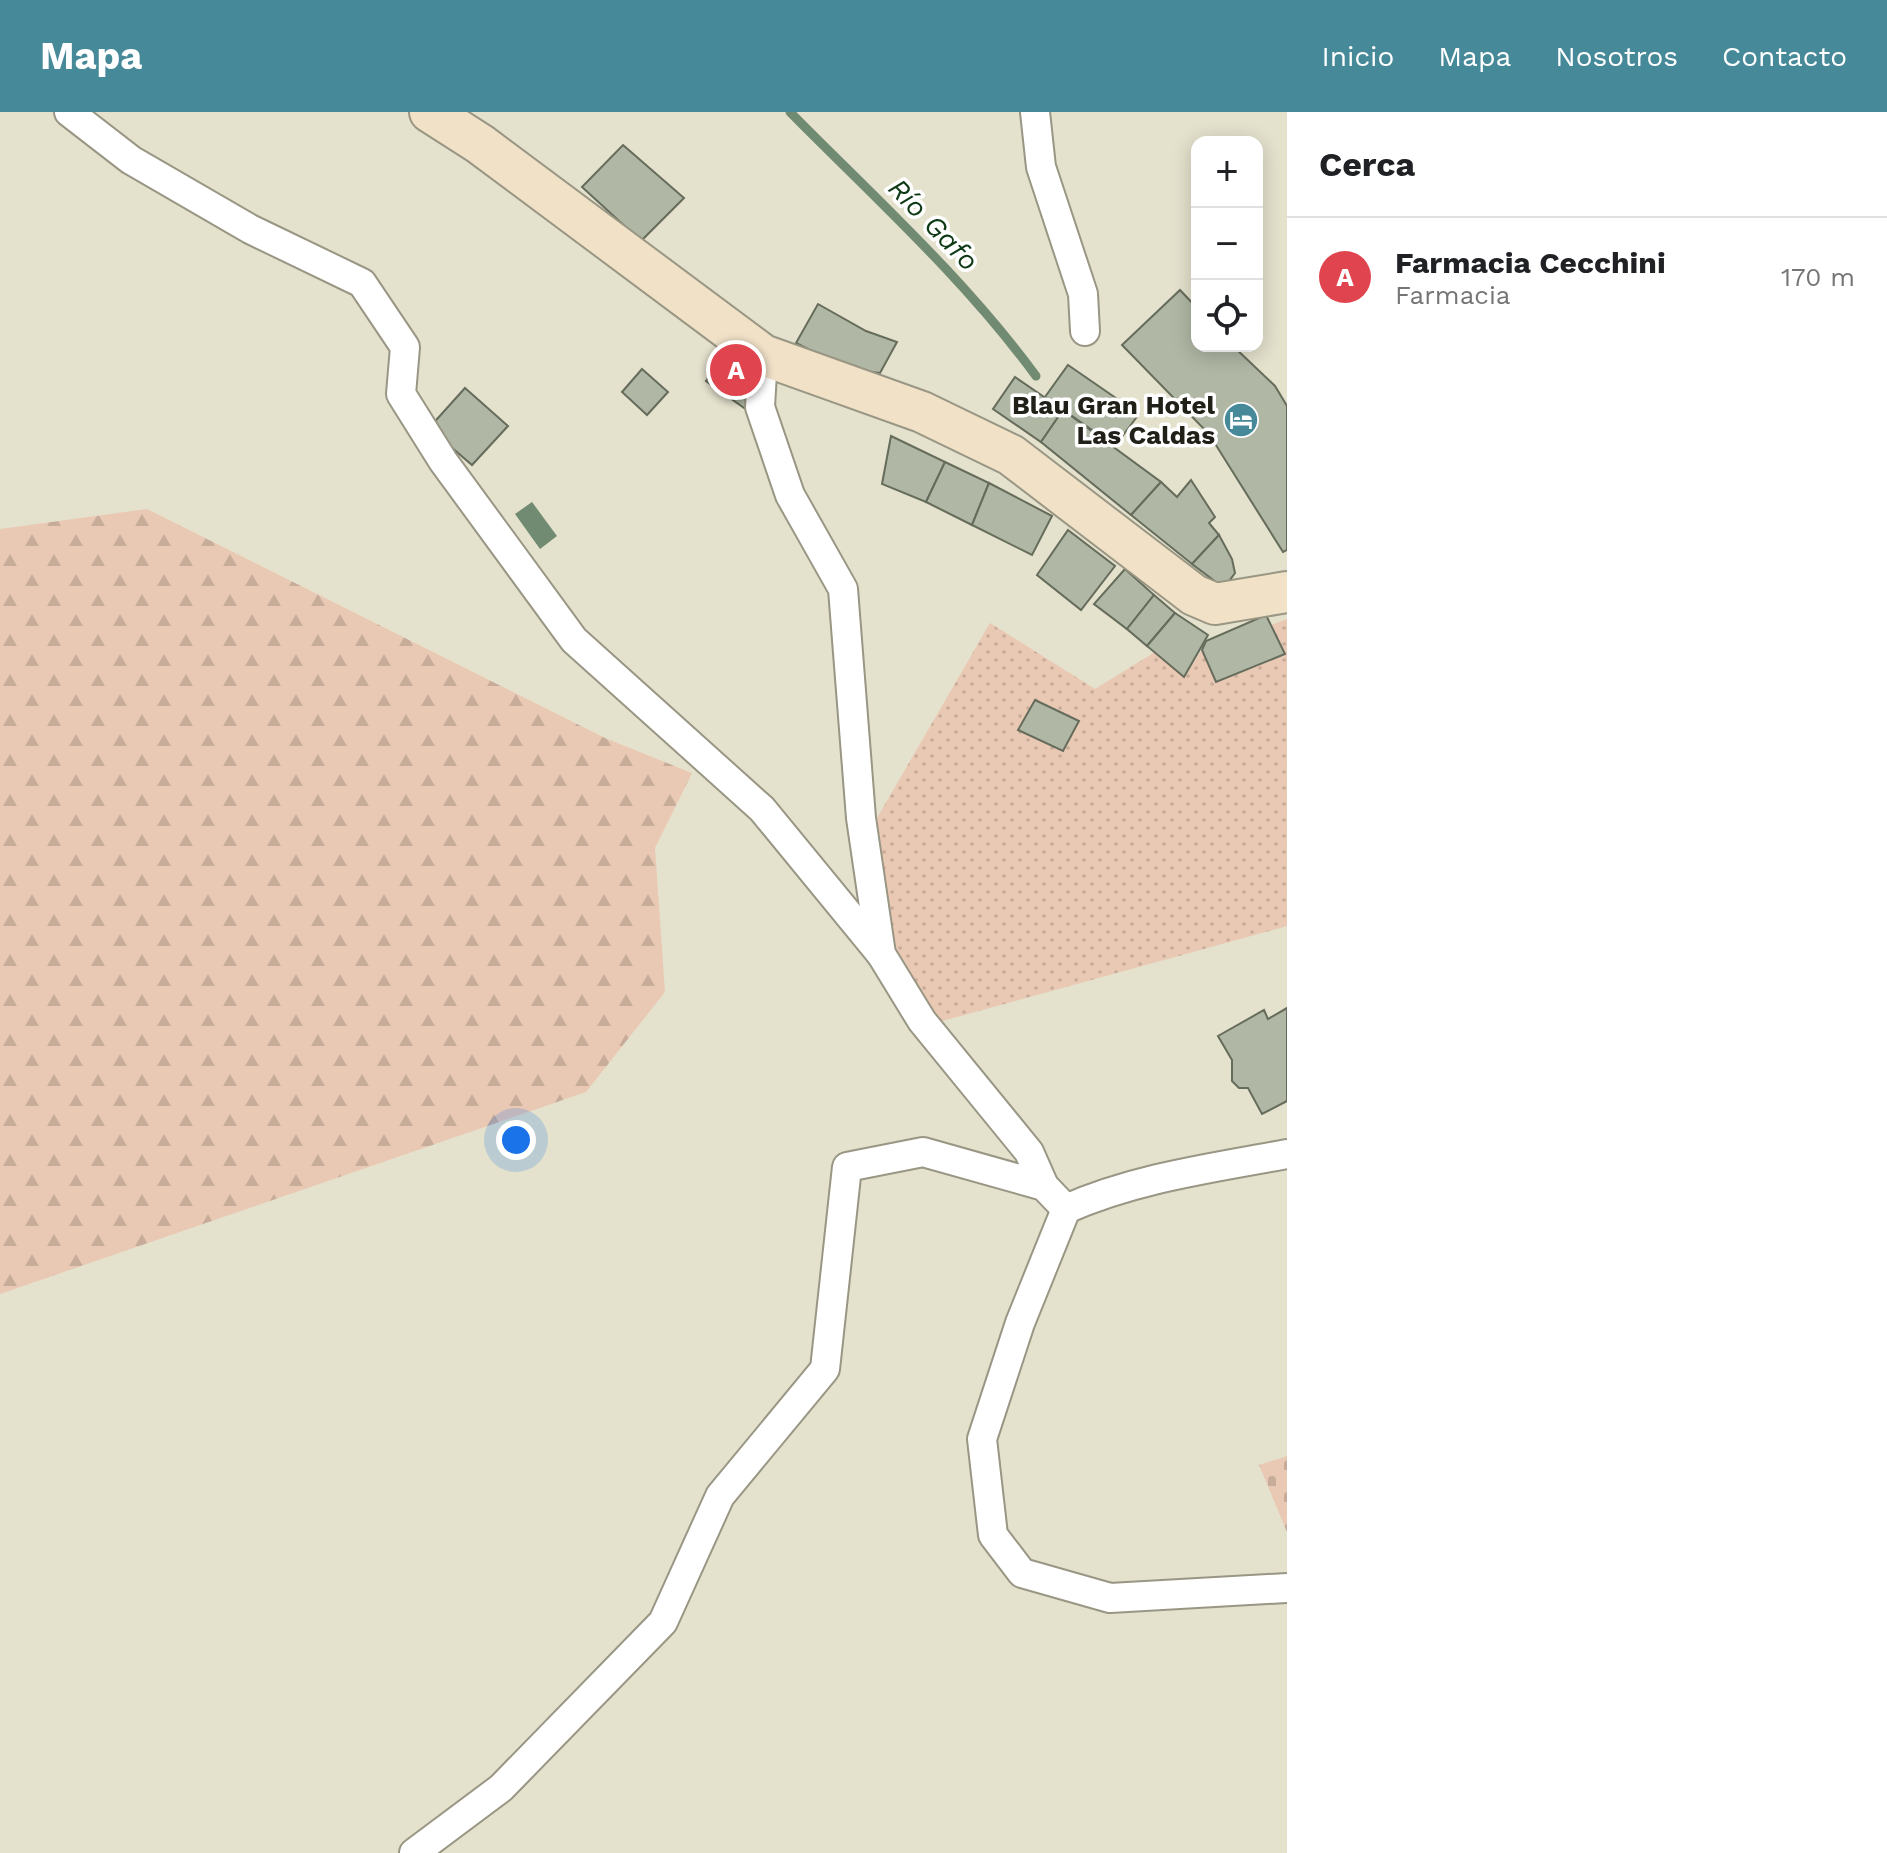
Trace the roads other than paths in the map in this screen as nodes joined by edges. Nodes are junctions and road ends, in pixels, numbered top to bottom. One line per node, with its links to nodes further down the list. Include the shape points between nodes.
1 (69, 112): 7 (street, via 131,160 250,229 362,283 405,347 401,394 443,461 574,640 762,809)
2 (430, 112): 5 (street)
3 (1035, 112): 4 (street, via 1041,167 1083,294)
4 (1085, 331)
5 (763, 355): 6 (street, via 922,412 1011,455 1194,595 1215,604); 7 (street, via 760,407 790,495 843,589 861,818)
6 (1287, 592)
7 (881, 954): 9 (street, via 922,1021 1029,1152)
8 (1287, 1154): 10 (street, via 1177,1174)
9 (1044, 1186): 10 (street); 12 (street, via 923,1152 847,1167 825,1369 720,1496 663,1622 501,1788)
10 (1066, 1209): 11 (street, via 1020,1323 982,1439 993,1535 1022,1573 1110,1598)
11 (1287, 1588)
12 (414, 1853)

